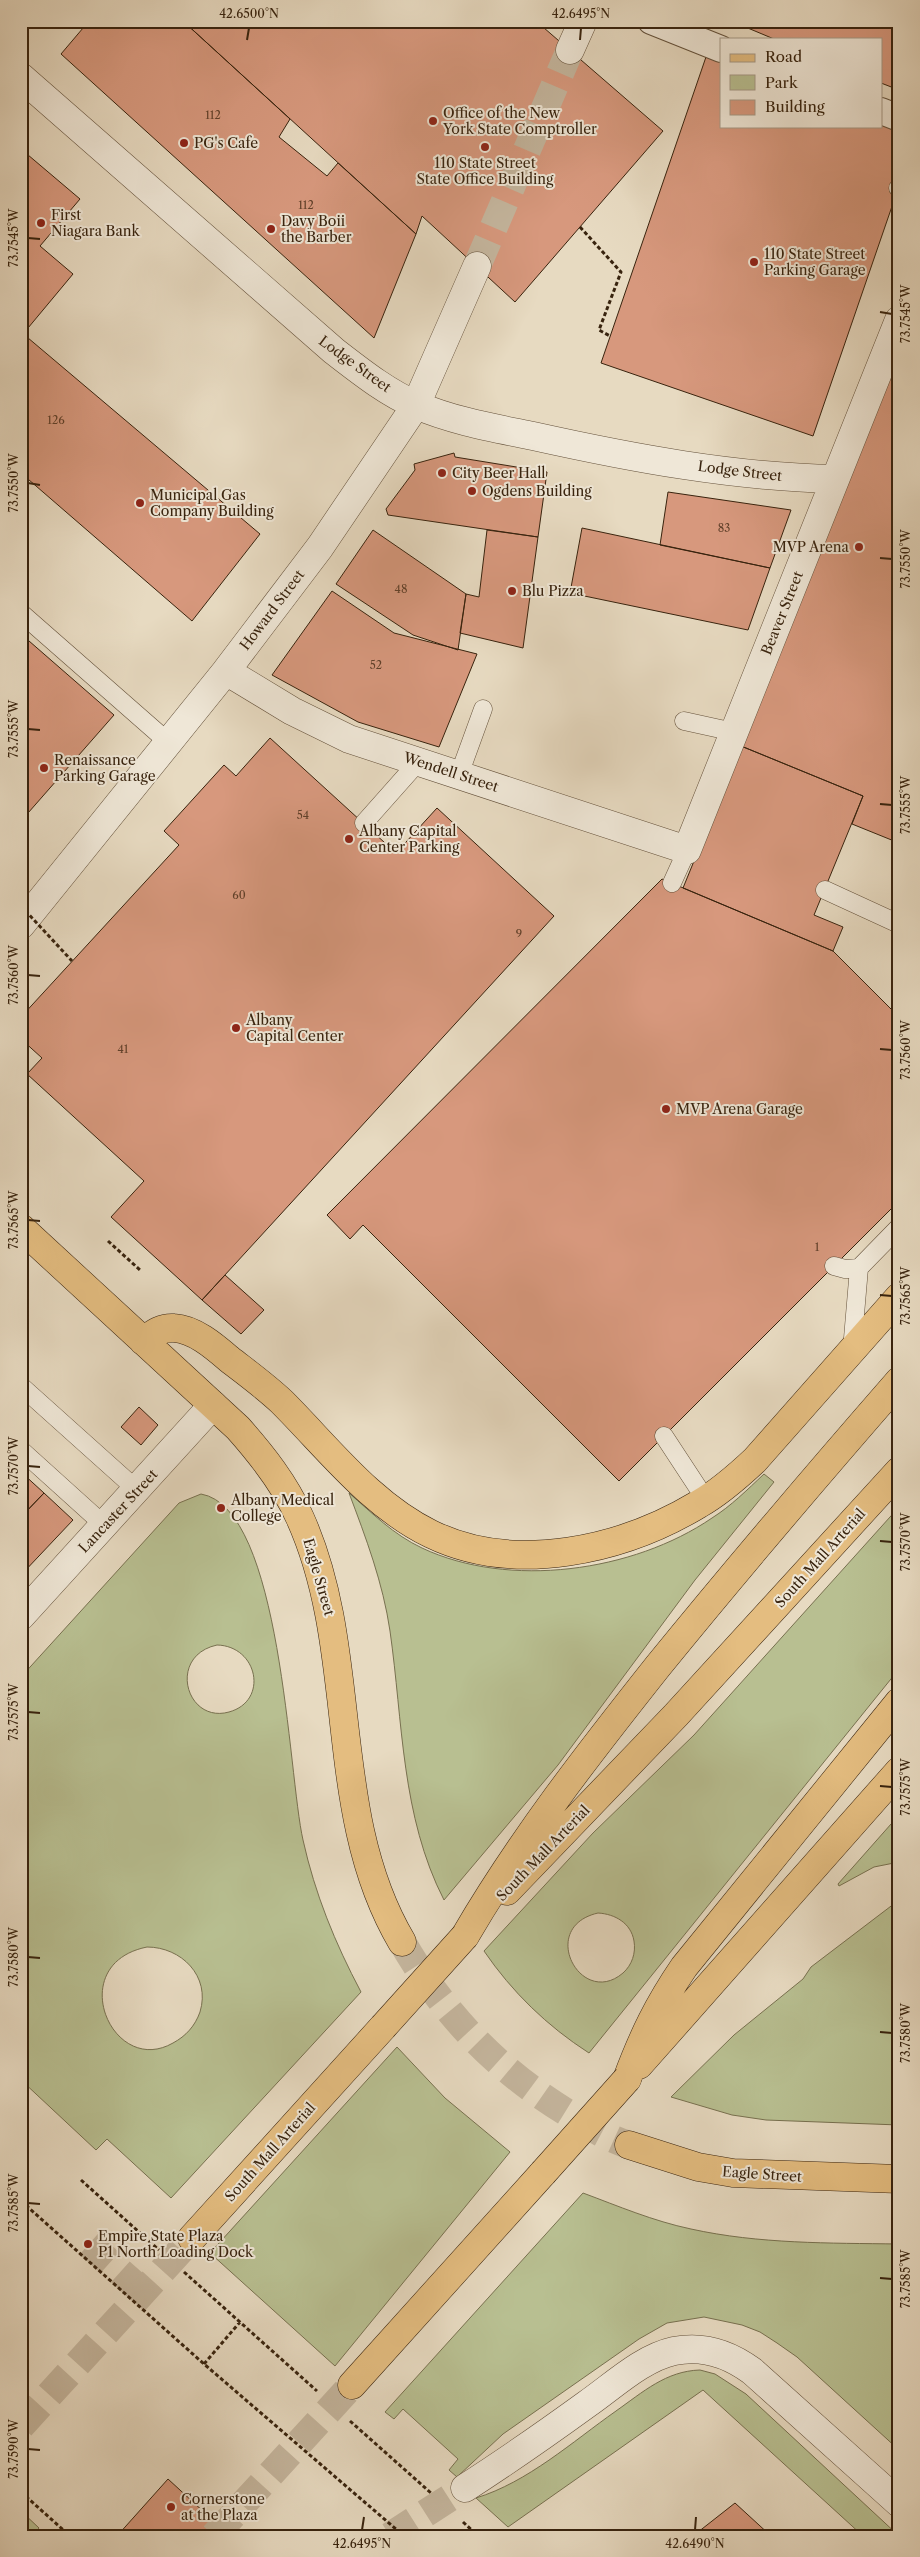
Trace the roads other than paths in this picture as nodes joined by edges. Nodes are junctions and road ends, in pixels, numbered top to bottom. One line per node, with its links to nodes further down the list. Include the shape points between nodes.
1 (583, 21): 4 (street)
2 (651, 21): 3 (street)
3 (720, 49)
4 (570, 50)
5 (21, 77): 10 (street, Lodge Street, via 334,351 372,380)
6 (882, 111): 7 (street)
7 (899, 118)
8 (477, 266): 10 (street, Howard Street)
9 (899, 320): 11 (street, Beaver Street)
10 (416, 405): 11 (street, Lodge Street, via 462,421 598,451 735,472); 13 (street, Howard Street, via 320,547)
11 (835, 478): 16 (street, Beaver Street)
12 (21, 614): 17 (lane)
13 (226, 671): 17 (street, Howard Street); 18 (street, Wendell Street, via 292,711 349,739)
14 (483, 709): 19 (lane)
15 (684, 721): 16 (lane)
16 (734, 732): 21 (street, Beaver Street)
17 (168, 742): 24 (street, Howard Street)
18 (419, 761): 19 (street, Wendell Street); 20 (lane)
19 (459, 775): 21 (street, Wendell Street)
20 (364, 823)
21 (696, 838): 22 (lane)
22 (672, 883)
23 (825, 890): 25 (lane)
24 (21, 924)
25 (899, 924)
26 (21, 1228): 31 (main road, Eagle Street)
27 (898, 1229): 29 (lane)
28 (834, 1266): 29 (lane)
29 (859, 1268): 32 (lane)
30 (899, 1298): 32 (main road)
31 (143, 1340): 35 (main road, Eagle Street); 40 (main road, via 159,1330 174,1328 190,1332 219,1349 280,1401 396,1513 431,1534 465,1548 532,1555 597,1546 666,1522)
32 (852, 1350): 40 (main road, via 756,1460)
33 (899, 1381): 45 (main road, via 779,1519 613,1723 520,1847)
34 (21, 1386): 39 (lane)
35 (213, 1405): 39 (street, Lancaster Street); 46 (main road, Eagle Street, via 261,1454 287,1493 312,1546 330,1614 347,1766 360,1832 381,1898)
36 (664, 1436): 40 (lane)
37 (21, 1450): 41 (lane)
38 (899, 1471): 45 (main road, South Mall Arterial, via 689,1701)
39 (137, 1490): 41 (street, Lancaster Street)
40 (706, 1500)
41 (104, 1525): 42 (street, Lancaster Street)
42 (21, 1616)
43 (899, 1702): 47 (main road, via 684,1967 659,2004)
44 (899, 1771): 47 (main road)
45 (465, 1936): 50 (main road, South Mall Arterial, bridge)
46 (402, 1942)
47 (627, 2079): 51 (main road, bridge)
48 (629, 2145): 49 (main road, Eagle Street, via 698,2167 733,2173)
49 (899, 2179)
50 (192, 2238)
51 (352, 2385)
52 (465, 2488): 53 (street, via 640,2367 674,2351 696,2349 719,2352 752,2370)
53 (899, 2503)

